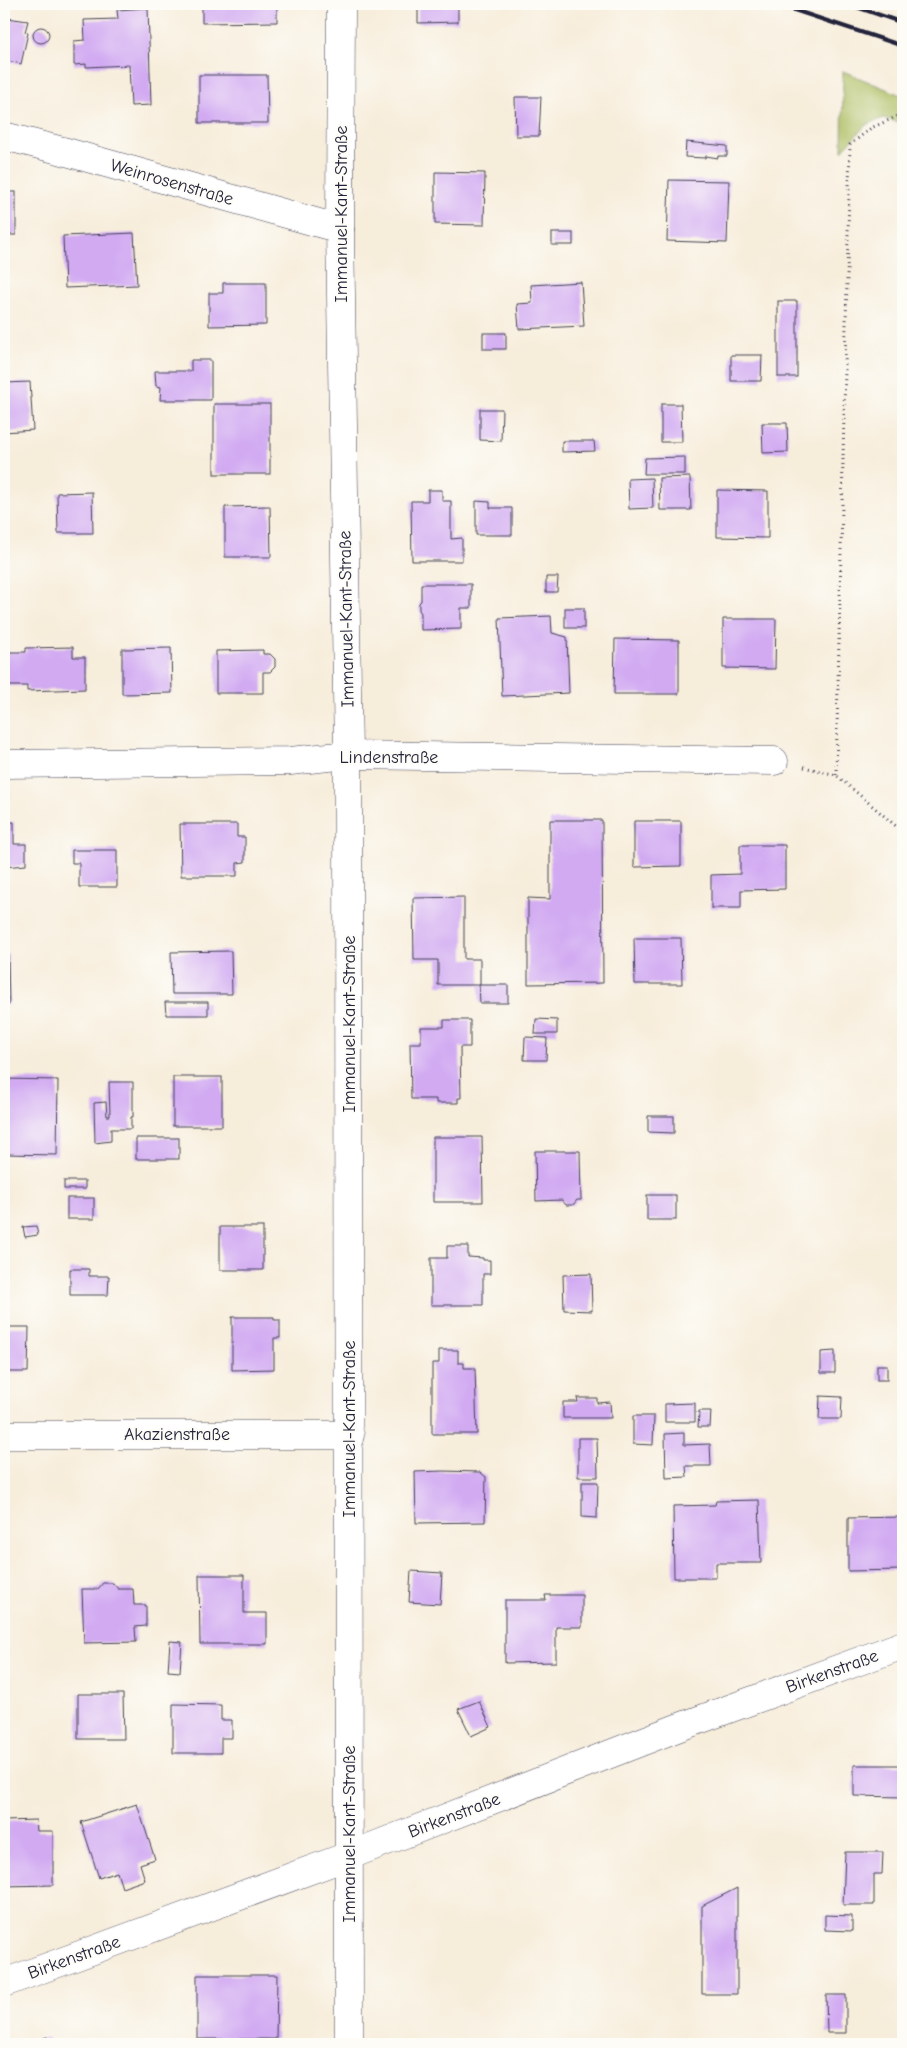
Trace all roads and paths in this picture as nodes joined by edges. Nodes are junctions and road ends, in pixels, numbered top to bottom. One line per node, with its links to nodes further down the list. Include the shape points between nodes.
1 (341, 4): 4 (street, Immanuel-Kant-Straße)
2 (903, 118): 8 (path, via 898,116 871,128 850,145 836,775)
3 (4, 136): 4 (street, Weinrosenstraße)
4 (340, 229): 5 (street, Immanuel-Kant-Straße)
5 (348, 755): 6 (street, Lindenstraße); 7 (street, Lindenstraße, via 290,761); 10 (street, Immanuel-Kant-Straße)
6 (774, 761)
7 (4, 764)
8 (903, 832)
9 (4, 1435): 10 (street, Akazienstraße)
10 (350, 1435): 12 (street, Immanuel-Kant-Straße)
11 (903, 1645): 12 (street, Birkenstraße, via 677,1728)
12 (348, 1856): 13 (street, Birkenstraße); 14 (street, Immanuel-Kant-Straße)
13 (4, 1983)
14 (349, 2044)

